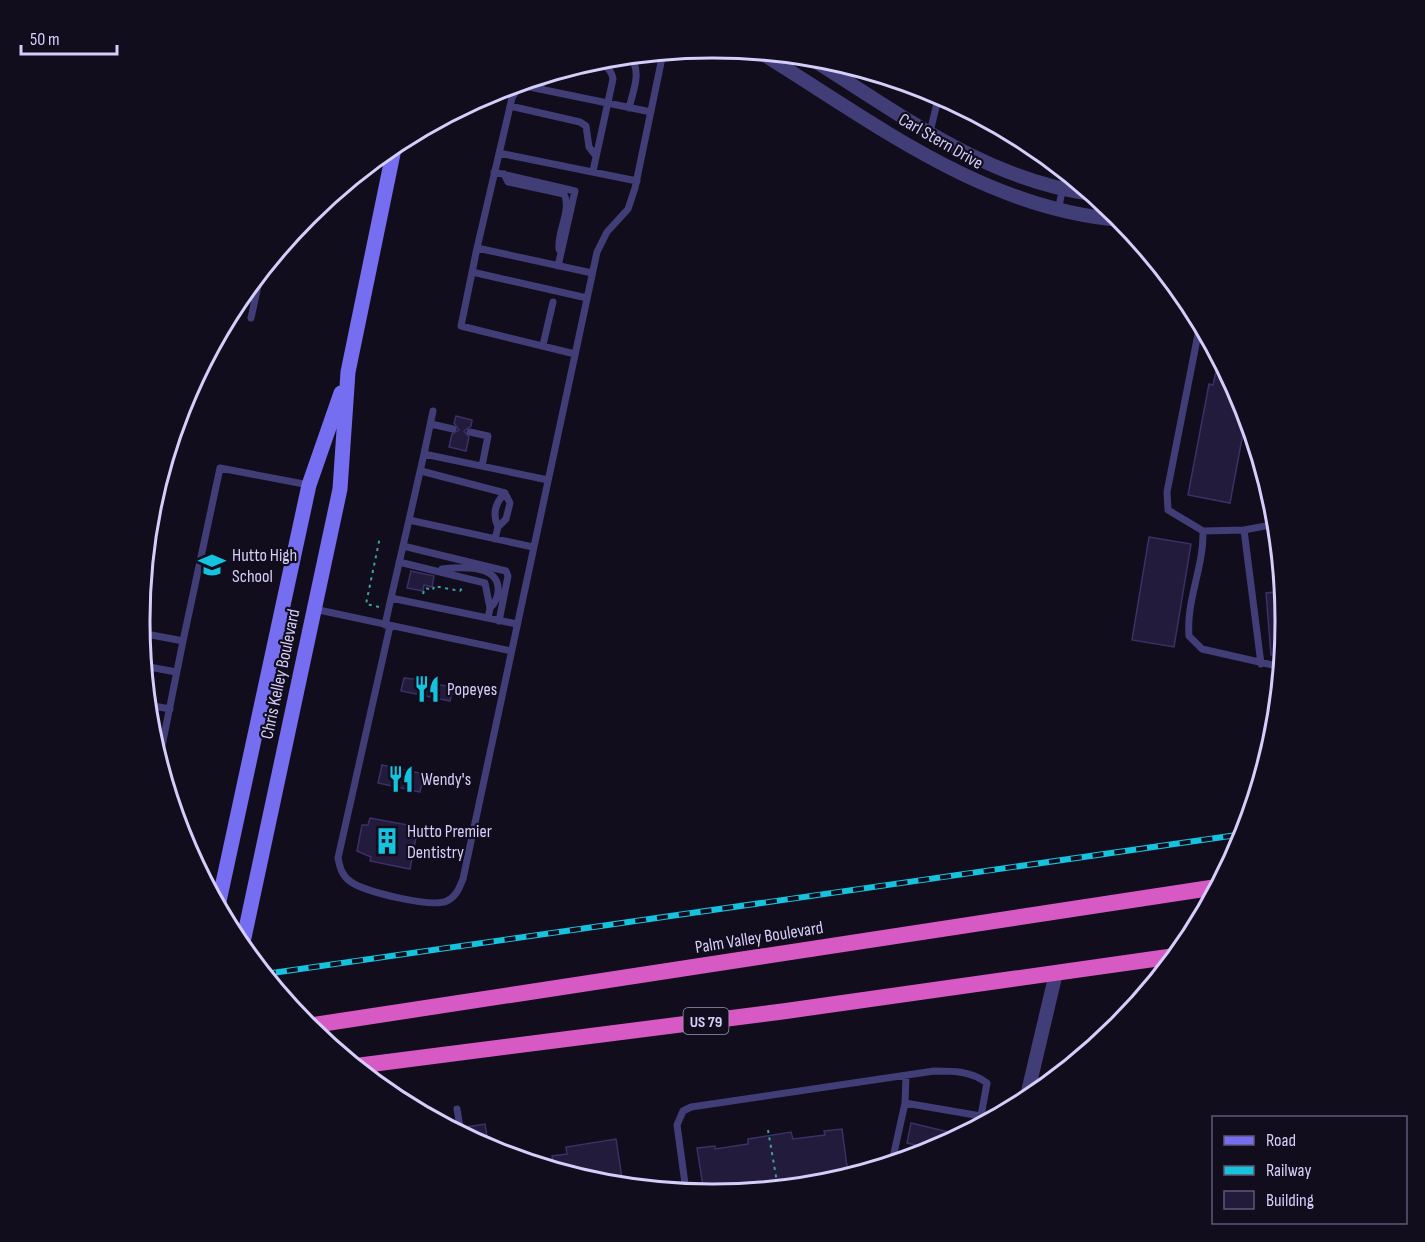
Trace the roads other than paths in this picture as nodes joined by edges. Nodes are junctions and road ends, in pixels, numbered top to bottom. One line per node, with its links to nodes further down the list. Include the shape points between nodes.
1 (661, 61): 14 (lane)
2 (775, 62): 25 (street, Carl Stern Drive, via 959,174)
3 (635, 64): 13 (lane)
4 (609, 68): 10 (lane, via 614,79)
5 (832, 71): 15 (street, Carl Stern Drive)
6 (541, 85): 8 (lane)
7 (535, 87): 8 (lane)
8 (539, 89): 10 (lane)
9 (515, 94): 12 (lane)
10 (608, 103): 13 (lane); 17 (lane)
11 (937, 105): 15 (lane)
12 (510, 106): 16 (lane); 17 (lane, via 580,122 586,126 589,147)
13 (629, 108): 14 (lane)
14 (651, 112): 21 (lane)
15 (930, 132): 23 (street, Carl Stern Drive, via 1009,174)
16 (499, 153): 19 (lane); 20 (lane)
17 (596, 156): 19 (lane)
18 (392, 159): 38 (main road, Chris Kelley Boulevard)
19 (593, 171): 21 (lane)
20 (494, 172): 27 (lane); 28 (lane, via 575,191)
21 (636, 181): 30 (lane, via 628,209 600,243)
22 (1064, 183): 23 (lane)
23 (1063, 189): 24 (street, Carl Stern Drive); 25 (lane)
24 (1074, 191)
25 (1058, 210): 26 (street, Carl Stern Drive)
26 (1104, 217)
27 (477, 248): 28 (lane); 29 (lane)
28 (558, 266): 30 (lane)
29 (472, 272): 32 (lane); 36 (lane, via 461,326)
30 (592, 273): 32 (lane)
31 (257, 292): 34 (lane)
32 (587, 298): 37 (lane)
33 (553, 302): 36 (lane)
34 (251, 318)
35 (1198, 338): 53 (lane, via 1167,492 1168,510)
36 (543, 345): 37 (lane)
37 (575, 354): 46 (lane)
38 (348, 372): 47 (main road, Chris Kelley Boulevard); 60 (main road, Chris Kelley Boulevard, via 340,489)
39 (433, 411): 40 (lane)
40 (431, 424): 41 (lane); 43 (lane)
41 (453, 429)
42 (470, 432): 44 (lane, via 488,436)
43 (424, 454): 44 (lane); 45 (lane)
44 (482, 466): 46 (lane)
45 (421, 471): 48 (lane); 49 (lane)
46 (548, 480): 56 (lane)
47 (309, 485): 67 (lane, via 220,468); 77 (main road, Chris Kelley Boulevard)
48 (505, 493): 51 (lane, via 498,500 494,518); 51 (lane, via 510,503 506,519)
49 (409, 520): 54 (lane); 55 (lane)
50 (1266, 526): 52 (lane)
51 (498, 527): 54 (lane)
52 (1244, 530): 53 (lane); 69 (lane)
53 (1203, 531): 69 (lane, via 1203,550 1187,618 1189,636 1202,649)
54 (495, 539): 56 (lane)
55 (403, 546): 57 (lane); 63 (lane, via 507,571)
56 (533, 547): 64 (lane)
57 (399, 562): 58 (lane); 59 (lane)
58 (436, 569): 61 (lane, via 486,583); 61 (lane, via 461,566 491,573 499,592)
59 (391, 598): 62 (lane); 65 (lane)
60 (314, 608): 65 (lane); 78 (main road, Chris Kelley Boulevard)
61 (490, 608): 62 (lane)
62 (488, 618): 63 (lane)
63 (500, 621): 64 (lane)
64 (517, 624): 68 (lane)
65 (387, 626): 68 (lane); 68 (lane, via 338,858 348,881 419,901 444,902 455,896 463,879)
66 (150, 635): 67 (lane)
67 (183, 641): 72 (lane)
68 (511, 651)
69 (1261, 664): 70 (lane)
70 (1273, 666)
71 (152, 668): 72 (lane)
72 (176, 672): 74 (lane)
73 (157, 707): 74 (lane)
74 (170, 709): 75 (lane)
75 (163, 741)
76 (1207, 889): 81 (highway, Palm Valley Boulevard)
77 (221, 894)
78 (245, 934)
79 (1163, 958): 80 (highway, US 79)
80 (1056, 973): 82 (highway, US 79); 84 (street)
81 (320, 1024)
82 (367, 1065)
83 (906, 1076): 85 (lane); 87 (lane, via 934,1071 977,1076 987,1083); 91 (lane, via 691,1107 683,1111 677,1125)
84 (1029, 1086)
85 (906, 1103): 88 (lane); 90 (lane)
86 (457, 1109): 89 (lane)
87 (981, 1115)
88 (979, 1116)
89 (459, 1123)
90 (894, 1154)
91 (685, 1182)

